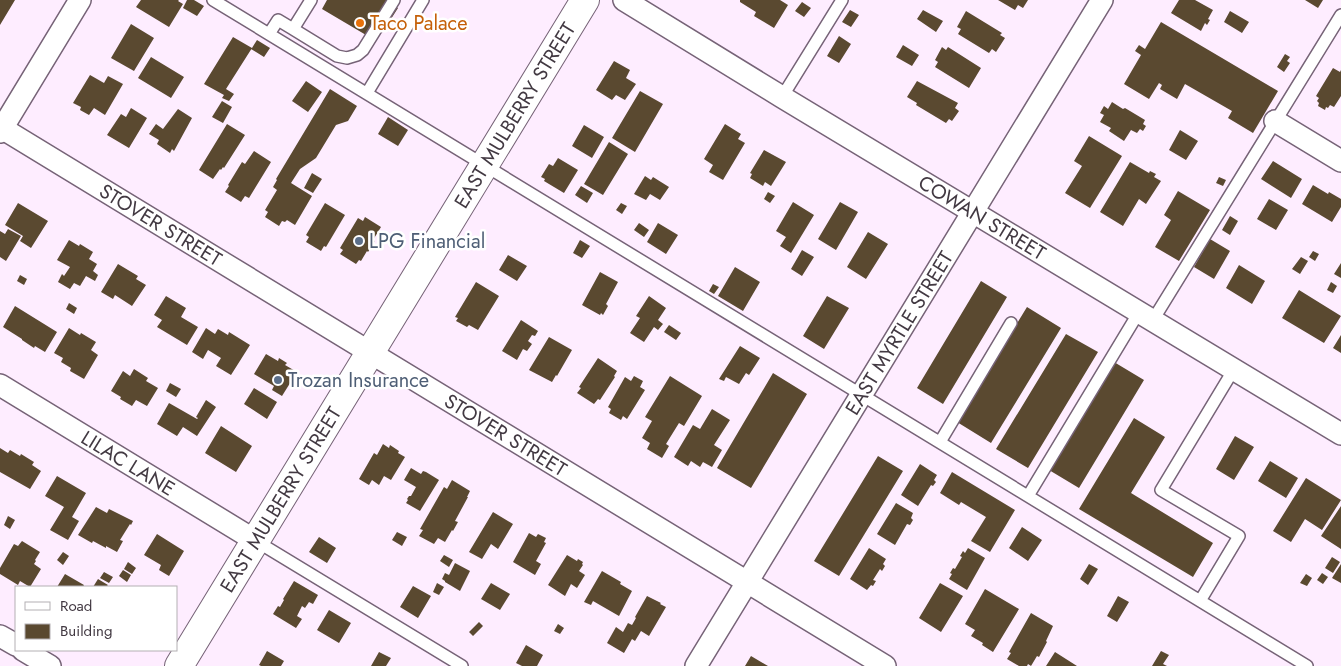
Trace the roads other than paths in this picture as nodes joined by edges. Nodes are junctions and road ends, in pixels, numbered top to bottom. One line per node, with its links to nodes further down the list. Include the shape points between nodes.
1 (80, 0): 16 (street)
2 (213, 0): 12 (lane)
3 (311, 0): 11 (lane)
4 (394, 0): 11 (lane, via 363,50 347,58 337,56)
5 (423, 0): 13 (lane)
6 (585, 0): 18 (highway, EAST MULBERRY STREET)
7 (624, 0): 14 (street, COWAN STREET)
8 (842, 0): 14 (lane)
9 (1102, 0): 19 (street, EAST MYRTLE STREET)
10 (1341, 15): 15 (lane)
11 (293, 30): 12 (lane, via 278,20)
12 (270, 34): 13 (lane)
13 (366, 93): 18 (lane)
14 (782, 97): 19 (street, COWAN STREET)
15 (1276, 121): 17 (street); 20 (lane)
16 (1, 129): 22 (street, STOVER STREET)
17 (1341, 161)
18 (484, 165): 22 (highway, EAST MULBERRY STREET); 25 (lane)
19 (973, 212): 20 (street, COWAN STREET); 25 (street, EAST MYRTLE STREET)
20 (1146, 316): 23 (street, COWAN STREET); 28 (lane)
21 (1011, 323): 27 (lane)
22 (370, 352): 29 (highway, EAST MULBERRY STREET); 30 (street, STOVER STREET)
23 (1234, 369): 26 (street, COWAN STREET); 31 (lane, via 1161,490 1239,536)
24 (0, 385): 29 (street, LILAC LANE)
25 (862, 395): 27 (lane); 30 (street, EAST MYRTLE STREET)
26 (1340, 431)
27 (940, 442): 28 (lane)
28 (1028, 496): 31 (lane)
29 (256, 541): 36 (highway, EAST MULBERRY STREET); 37 (lane)
30 (747, 582): 38 (street, EAST MYRTLE STREET); 39 (street, STOVER STREET)
31 (1200, 601): 40 (lane)
32 (0, 636): 33 (street)
33 (15, 644)
34 (25, 651): 35 (street)
35 (50, 666)
36 (179, 666)
37 (462, 666)
38 (696, 666)
39 (885, 666)
40 (1306, 666)

